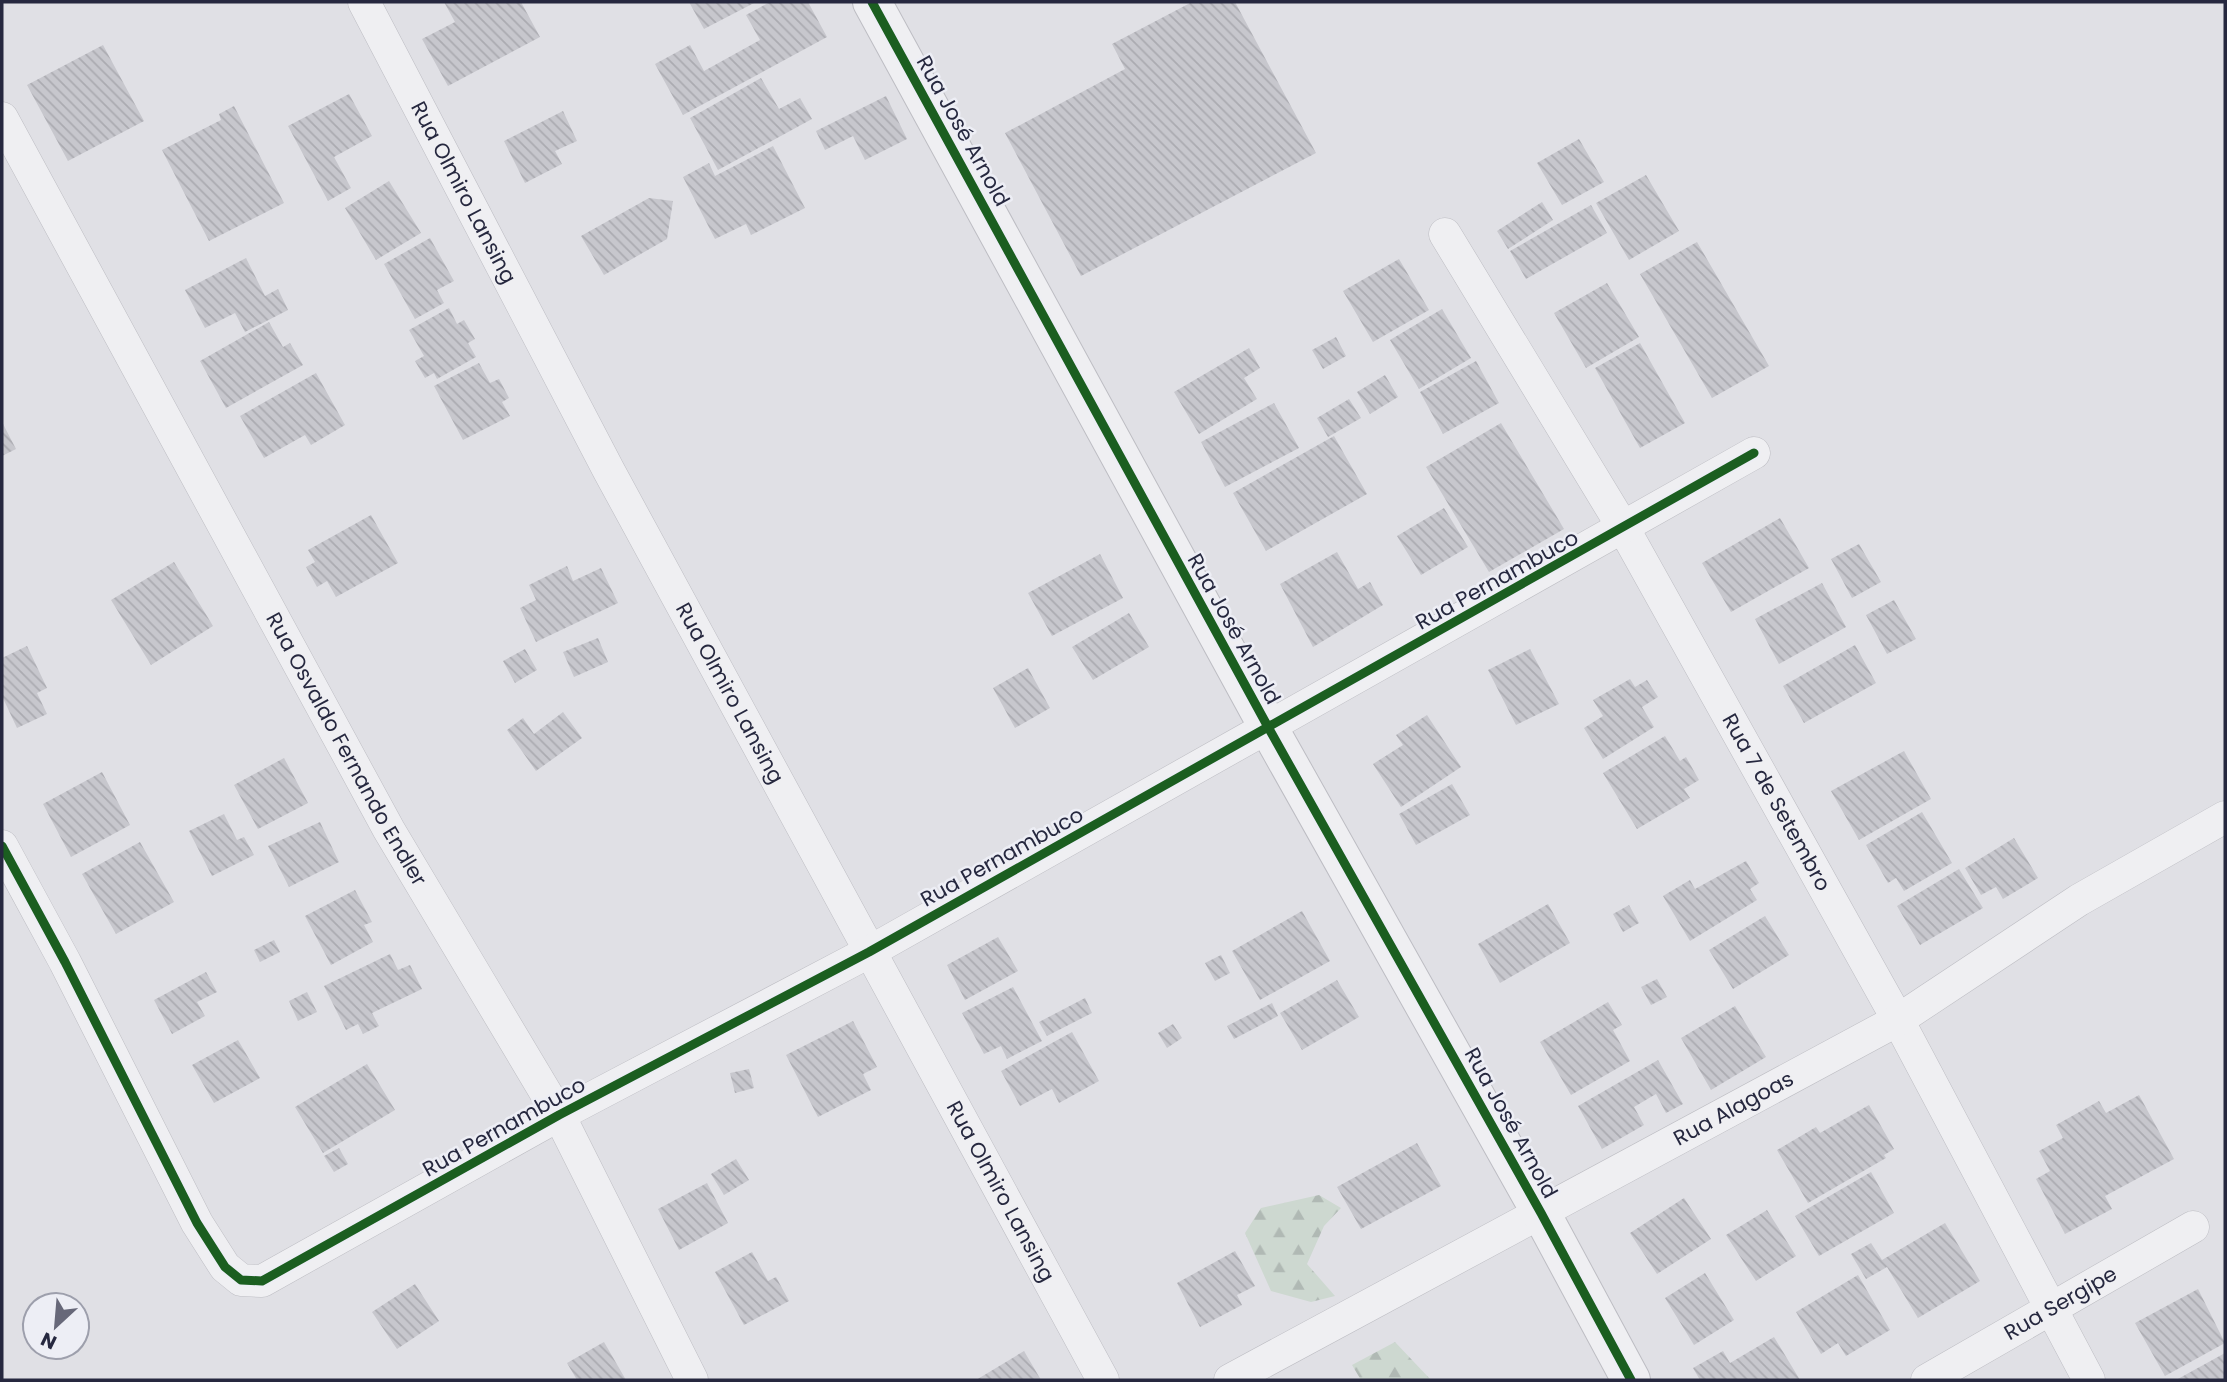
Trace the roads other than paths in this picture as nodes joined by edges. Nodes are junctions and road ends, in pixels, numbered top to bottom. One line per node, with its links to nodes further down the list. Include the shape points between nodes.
1 (364, 2): 10 (street, Rua Olmiro Lansing, via 609,471)
2 (872, 2): 7 (street, Rua José Arnold)
3 (2, 118): 12 (street, Rua Osvaldo Fernando Endler, via 389,830)
4 (1445, 234): 6 (street, Rua 7 de Setembro)
5 (1754, 453): 6 (street, Rua Pernambuco)
6 (1624, 529): 7 (street, Rua Pernambuco); 11 (street, Rua 7 de Setembro)
7 (1268, 727): 10 (street, Rua Pernambuco); 13 (street, Rua José Arnold)
8 (2225, 817): 11 (street, Rua Alagoas, via 2079,900)
9 (2, 846): 12 (street, Rua Pernambuco, via 197,1223 225,1267 241,1280 262,1281)
10 (869, 952): 12 (street, Rua Pernambuco); 17 (street, Rua Olmiro Lansing)
11 (1898, 1020): 13 (street, Rua Alagoas); 15 (street, Rua 7 de Setembro)
12 (559, 1115): 16 (street, Rua Osvaldo Fernando Endler)
13 (1541, 1213): 18 (street, Rua Alagoas); 19 (street, Rua José Arnold)
14 (2193, 1227): 15 (street, Rua Sergipe)
15 (2052, 1309): 20 (street, Rua Sergipe); 21 (street, Rua 7 de Setembro)
16 (692, 1380)
17 (1103, 1380)
18 (1230, 1380)
19 (1631, 1380)
20 (1927, 1380)
21 (2090, 1380)

